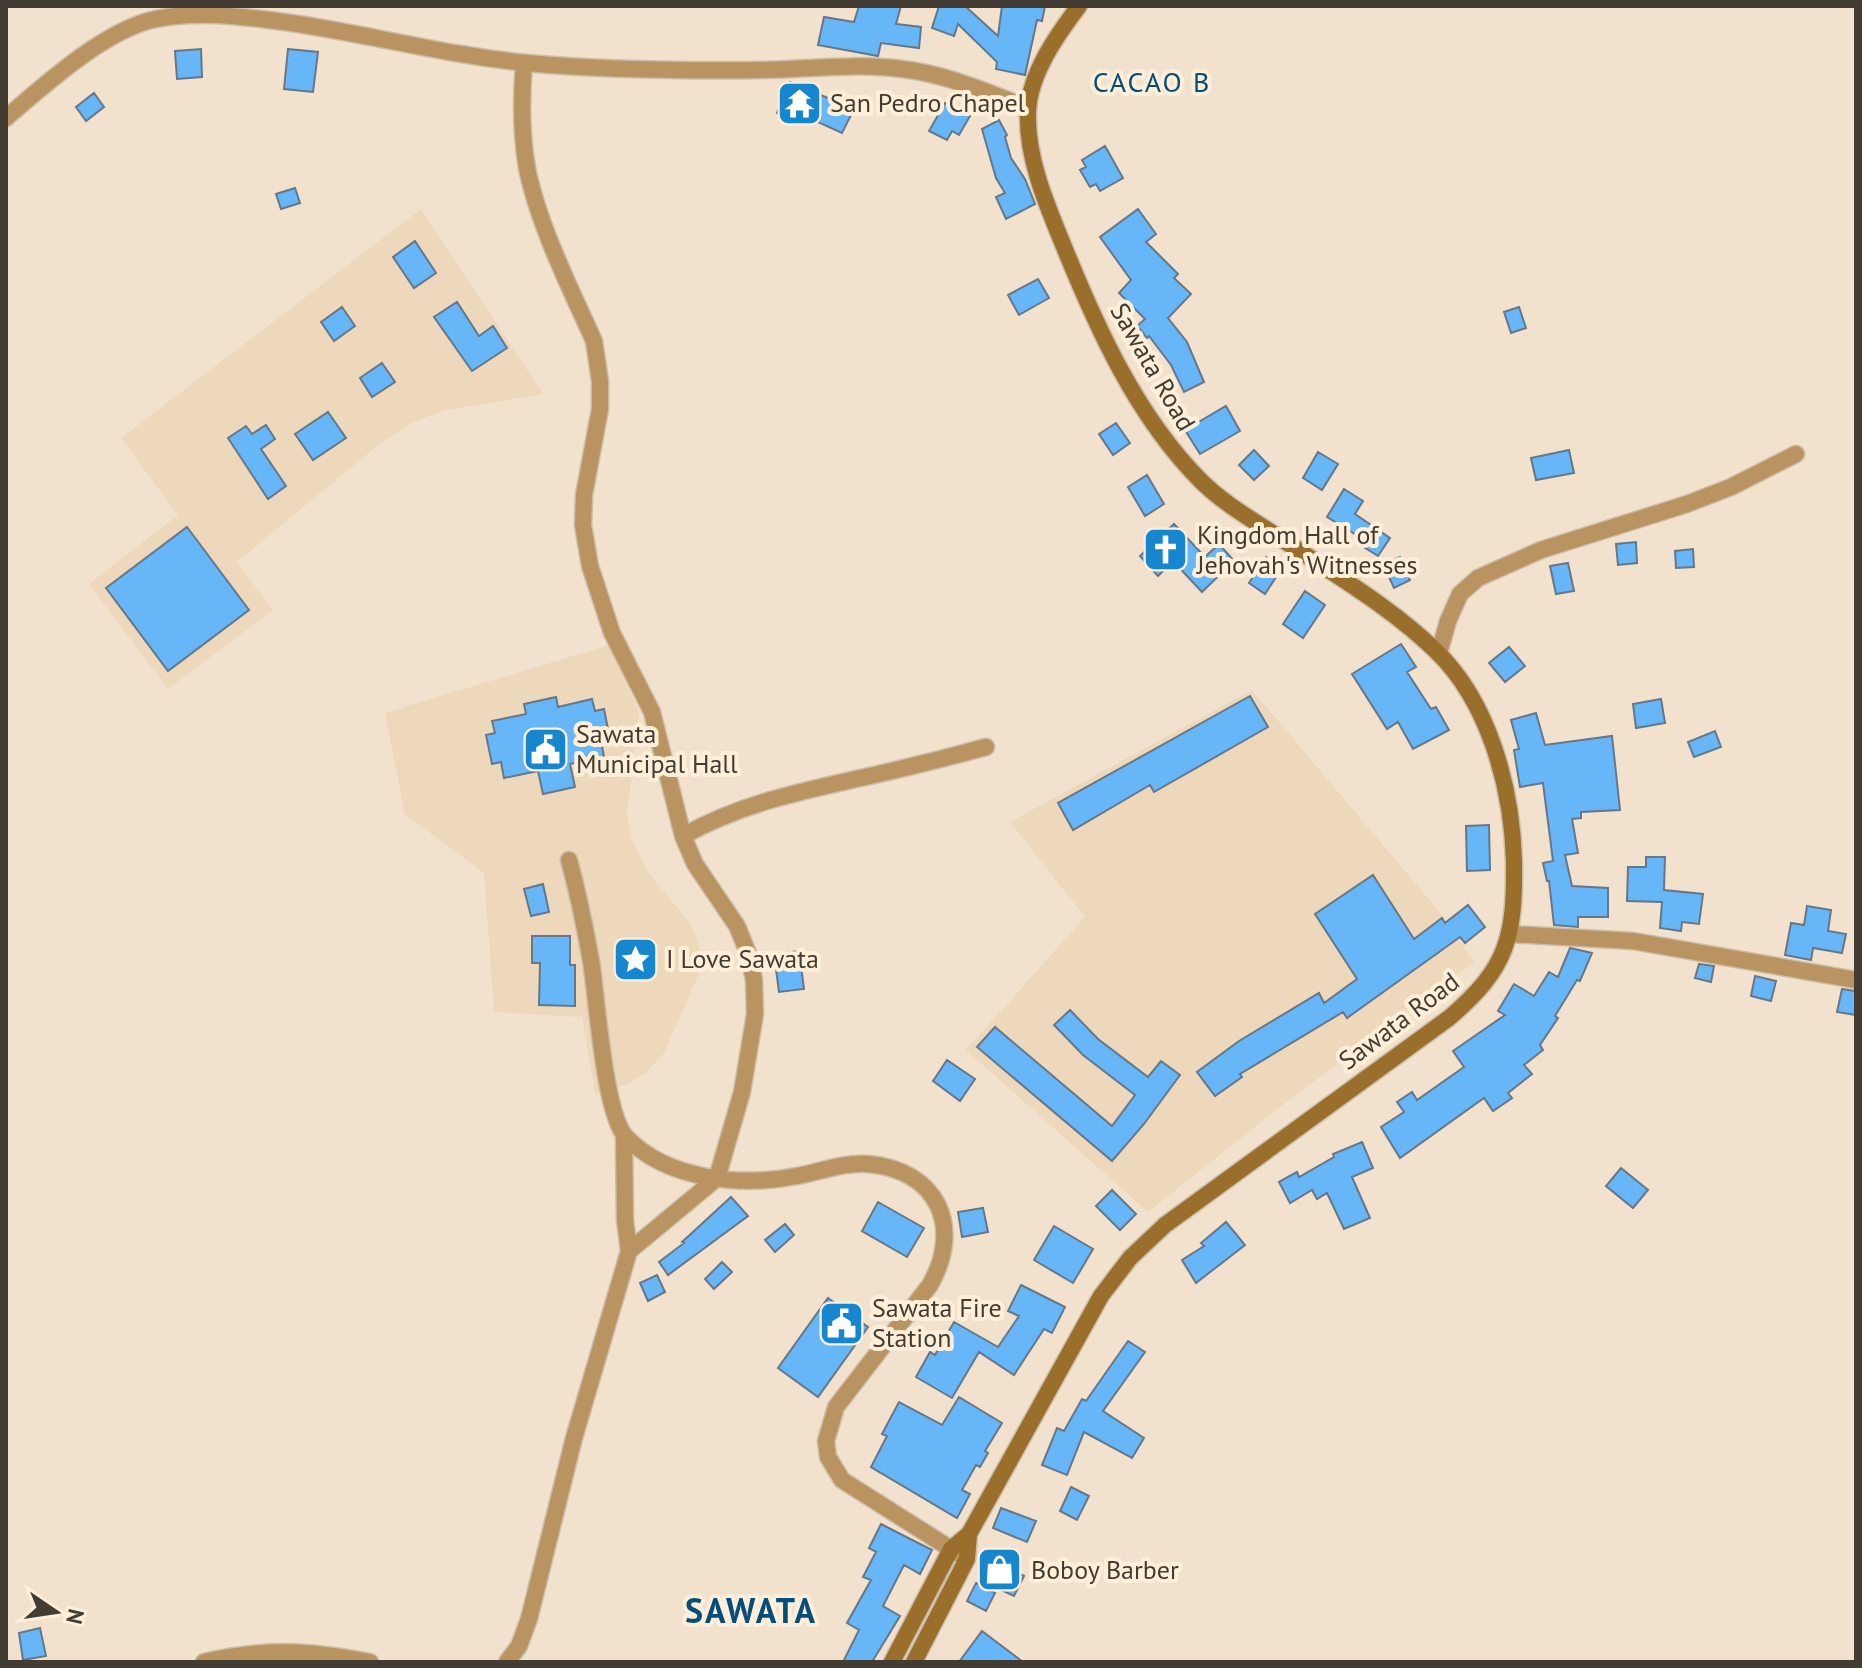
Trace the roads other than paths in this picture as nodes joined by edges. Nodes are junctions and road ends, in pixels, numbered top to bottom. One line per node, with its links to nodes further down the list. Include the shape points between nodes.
1 (1079, 6): 3 (main road, via 1038,74)
2 (524, 63): 3 (street, via 697,70 901,69 958,80); 4 (street, via 239,16 154,19 115,35); 8 (street, via 522,130 530,180 598,359 600,409 584,495 590,566 612,633 652,712)
3 (1028, 108): 6 (main road, Sawata Road, via 1036,166 1077,278 1150,419 1175,453 1203,484 1405,622)
4 (6, 118)
5 (1796, 454): 6 (street, via 1717,493 1541,550 1478,578 1460,594)
6 (1439, 653): 10 (main road, Sawata Road, via 1482,717 1498,761 1514,856)
7 (986, 747): 8 (street, via 775,797 736,809)
8 (683, 836): 13 (street, via 695,864 737,926 754,980 750,1050)
9 (569, 860): 12 (street, via 611,1100)
10 (1510, 934): 11 (street, via 1633,941); 15 (main road, Sawata Road, via 1497,967 1449,1018 1165,1225 1130,1258 1074,1341)
11 (1856, 980)
12 (624, 1135): 13 (street, via 655,1159); 14 (street)
13 (717, 1178): 14 (street); 16 (street, via 765,1181 867,1163 908,1175 937,1201 946,1231 939,1269 836,1407 826,1441 828,1457 842,1480)
14 (629, 1251): 18 (street, via 574,1438)
15 (969, 1534): 16 (main road, Sawata Road); 17 (main road, Sawata Road)
16 (951, 1549): 17 (street); 22 (main road, Sawata Road)
17 (967, 1559): 23 (main road, Sawata Road)
18 (520, 1654): 21 (street)
19 (204, 1662): 20 (street, via 275,1651)
20 (370, 1662)
21 (507, 1662)
22 (892, 1662)
23 (914, 1662)

